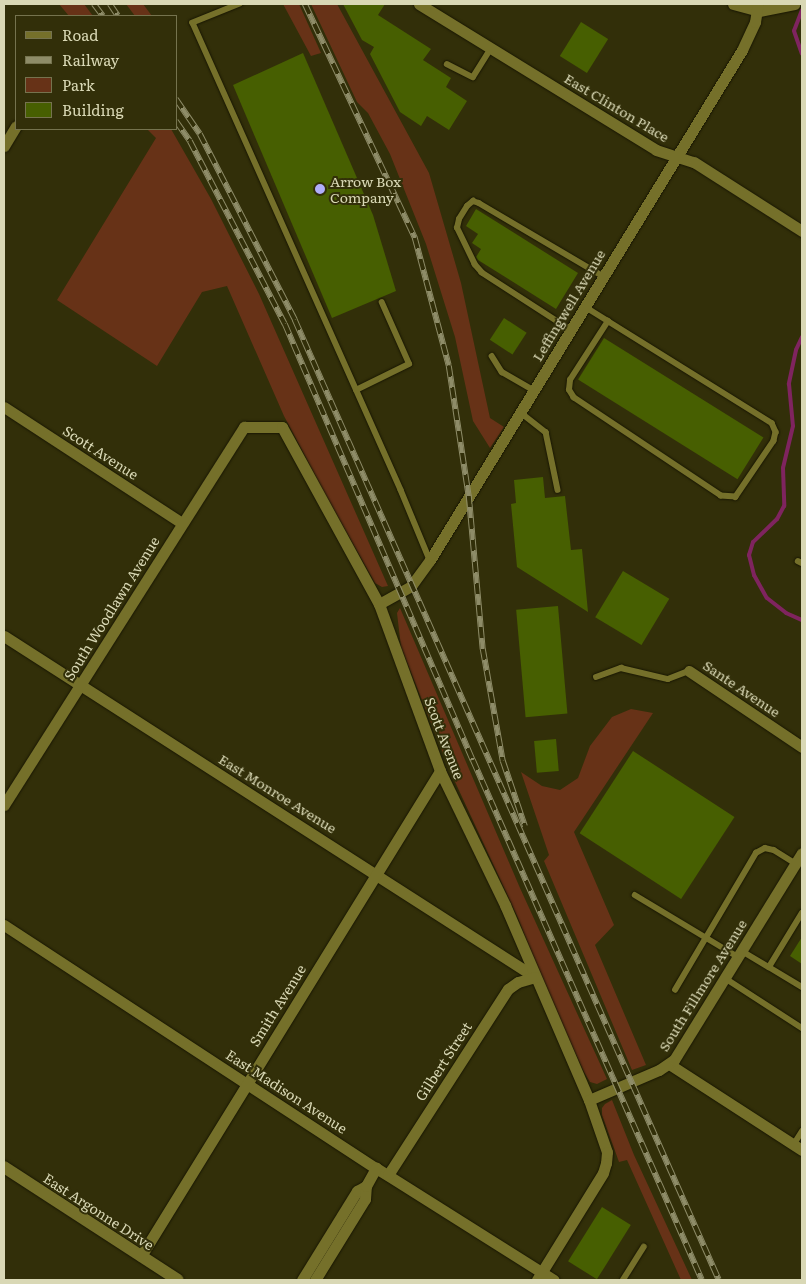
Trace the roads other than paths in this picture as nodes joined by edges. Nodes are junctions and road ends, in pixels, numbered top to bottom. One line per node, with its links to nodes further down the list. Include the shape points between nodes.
1 (240, 4): 18 (lane, via 193,23)
2 (419, 4): 6 (street, East Clinton Place)
3 (733, 4): 5 (street)
4 (794, 4): 5 (street)
5 (758, 7): 10 (street, Leffingwell Avenue, via 742,50)
6 (492, 48): 7 (lane, via 473,77); 10 (street, East Clinton Place, via 656,150)
7 (447, 64)
8 (15, 128): 9 (street)
9 (4, 146)
10 (676, 157): 11 (street, East Clinton Place, via 694,162); 12 (street, Leffingwell Avenue)
11 (802, 231)
12 (603, 276): 14 (street, Leffingwell Avenue); 16 (lane, via 479,203 473,201 467,206 457,228 475,265 482,273)
13 (382, 303): 18 (lane, via 409,364)
14 (584, 306): 15 (lane); 16 (street, Leffingwell Avenue)
15 (608, 321): 15 (lane, via 772,423 776,432 774,441 736,497 722,496 574,398 569,390 570,380)
16 (570, 330): 19 (street, Leffingwell Avenue)
17 (492, 356): 19 (lane, via 502,372)
18 (356, 390): 25 (lane)
19 (533, 390): 21 (street, Leffingwell Avenue)
20 (4, 407): 24 (street, Scott Avenue)
21 (520, 412): 23 (lane, via 546,432); 25 (street, Leffingwell Avenue)
22 (244, 427): 24 (street, South Woodlawn Avenue); 26 (street, Scott Avenue, via 282,427)
23 (558, 490)
24 (182, 523): 30 (street, South Woodlawn Avenue)
25 (430, 560): 26 (street, Leffingwell Avenue, via 411,586)
26 (379, 604): 32 (street, Scott Avenue)
27 (4, 636): 30 (street, East Monroe Avenue)
28 (689, 672): 29 (lane, via 668,679 621,668); 31 (street, Sante Avenue)
29 (596, 677)
30 (81, 686): 33 (street, South Woodlawn Avenue); 36 (street, East Monroe Avenue)
31 (802, 746)
32 (440, 771): 36 (street, Smith Avenue); 43 (street, Scott Avenue, via 505,905)
33 (4, 805)
34 (802, 853): 35 (street, South Fillmore Avenue)
35 (796, 864): 40 (lane, via 774,850 764,848 756,853); 41 (street, South Fillmore Avenue)
36 (376, 874): 43 (street, East Monroe Avenue); 49 (street, Smith Avenue)
37 (635, 895): 40 (lane)
38 (802, 913): 42 (lane)
39 (4, 925): 49 (street, East Madison Avenue)
40 (706, 938): 41 (lane); 46 (lane)
41 (740, 954): 42 (lane); 44 (street, South Fillmore Avenue)
42 (769, 967): 45 (lane)
43 (535, 977): 50 (street, Scott Avenue); 55 (street, Gilbert Street, via 508,989)
44 (725, 978): 47 (lane); 48 (street, South Fillmore Avenue)
45 (802, 987)
46 (675, 990)
47 (802, 1028)
48 (669, 1064): 50 (street, South Fillmore Avenue); 52 (street)
49 (247, 1082): 54 (street, East Madison Avenue); 58 (street, Smith Avenue)
50 (589, 1100): 59 (street, via 606,1152 606,1163 603,1173)
51 (802, 1131): 52 (lane)
52 (798, 1147)
53 (4, 1167): 58 (street, East Argonne Drive)
54 (376, 1168): 55 (street, East Madison Avenue); 56 (street)
55 (388, 1175): 59 (street, East Madison Avenue)
56 (366, 1186): 61 (street, via 357,1191); 62 (street, via 365,1199)
57 (644, 1247): 64 (lane)
58 (141, 1256): 60 (street, East Argonne Drive)
59 (539, 1276): 63 (street, East Madison Avenue)
60 (178, 1280)
61 (302, 1280)
62 (315, 1280)
63 (554, 1280)
64 (623, 1280)

